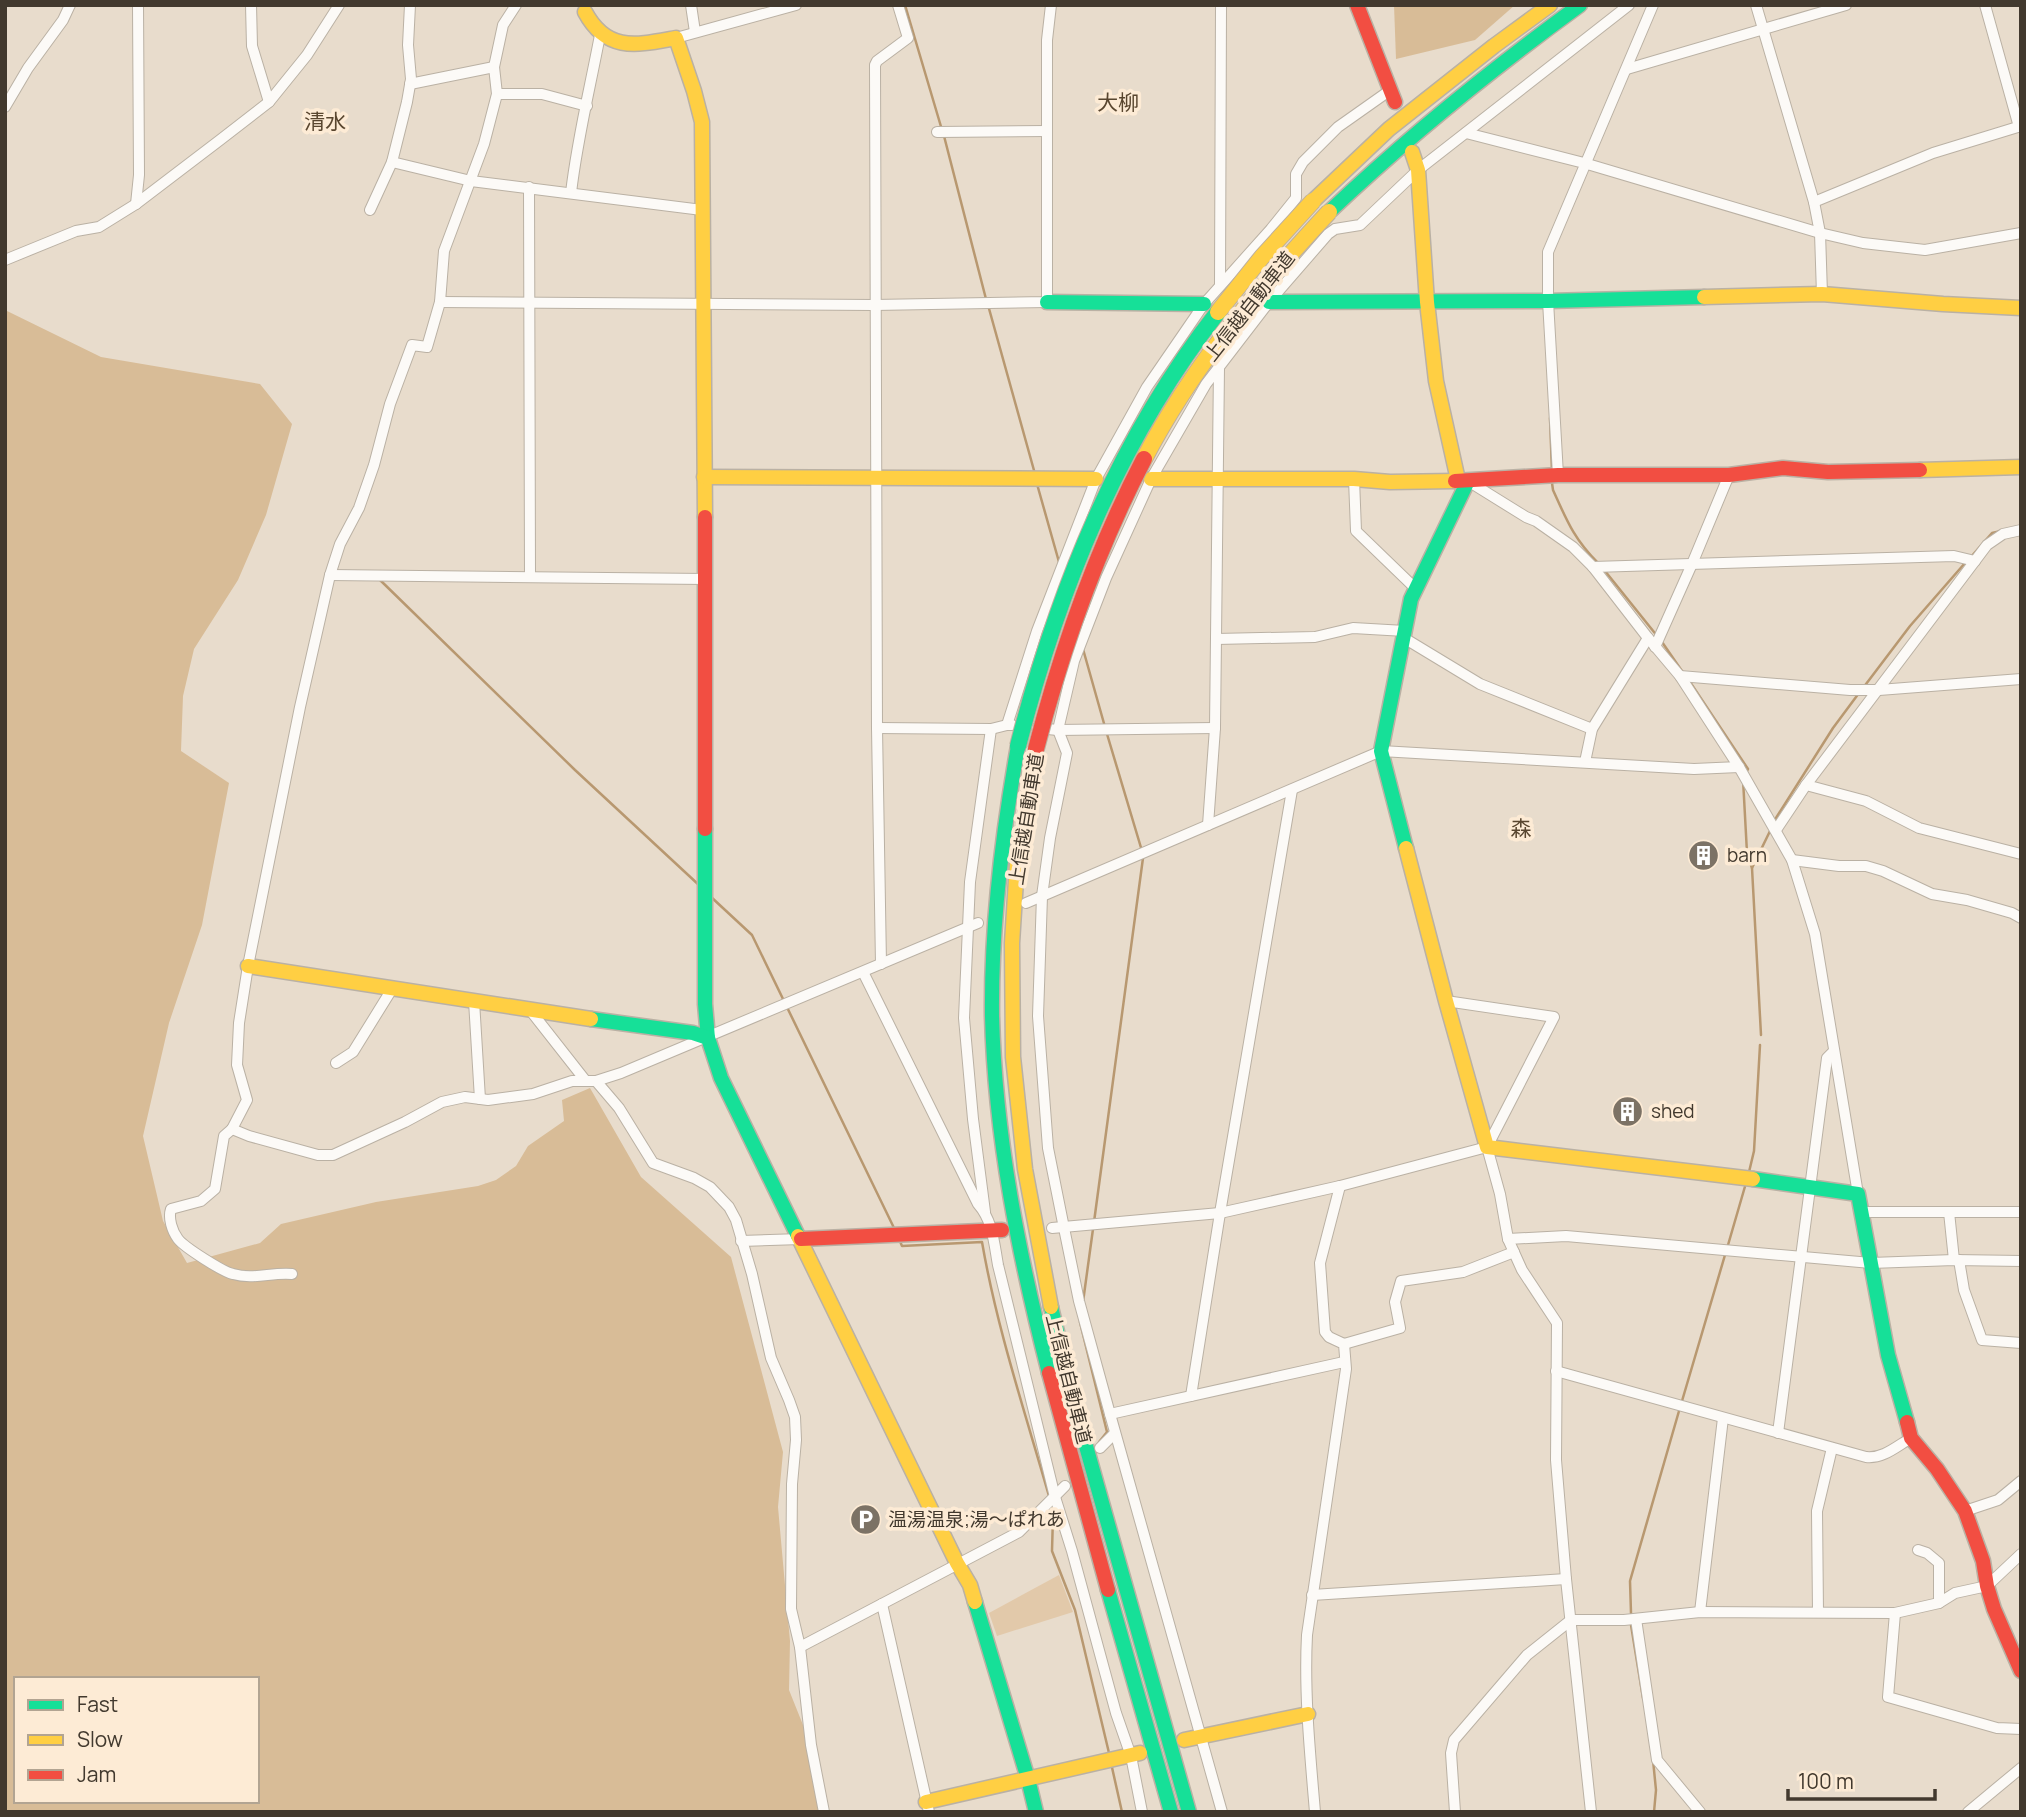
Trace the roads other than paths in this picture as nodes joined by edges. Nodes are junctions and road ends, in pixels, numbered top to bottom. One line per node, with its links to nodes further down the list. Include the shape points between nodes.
1 (70, 5): 32 (street)
2 (138, 5): 45 (street)
3 (251, 5): 30 (street, via 252,46)
4 (339, 5): 30 (street)
5 (410, 5): 27 (street)
6 (516, 5): 25 (street, via 503,25)
7 (691, 5): 22 (street)
8 (796, 5): 22 (street)
9 (898, 5): 61 (street, via 908,38 875,65)
10 (1051, 5): 34 (street)
11 (1221, 5): 51 (street)
12 (1357, 5): 29 (main road)
13 (1550, 5): 184 (main road, 上信越自動車道, bridge, via 1389,129 1313,201 1218,312 1130,446 1088,531 1039,664 1018,746 998,863 992,945 994,1058 1006,1169 1021,1255 1058,1408)
14 (1580, 5): 185 (main road, 上信越自動車道, bridge, via 1400,145 1329,212 1231,326 1144,458 1105,539 1056,670 1036,750 1017,864 1012,943 1014,1069 1025,1169 1077,1414)
15 (1629, 5): 36 (street)
16 (1653, 5): 26 (street)
17 (1756, 5): 21 (street)
18 (1846, 5): 21 (street)
19 (1985, 5): 33 (street)
20 (585, 9): 23 (main road)
21 (1764, 29): 26 (street); 44 (street)
22 (695, 32): 24 (street)
23 (600, 35): 24 (main road, via 640,44); 31 (street)
24 (676, 38): 47 (main road, via 702,122)
25 (495, 67): 27 (street); 28 (street)
26 (1628, 69): 39 (street)
27 (410, 84): 38 (street)
28 (497, 94): 31 (street, via 542,94); 41 (street)
29 (1392, 97): 51 (street, via 1338,127 1303,162 1296,174 1296,198)
30 (269, 102): 45 (street)
31 (587, 106): 43 (street)
32 (5, 107)
33 (2020, 126): 44 (street, via 1934,153)
34 (1047, 131): 35 (street); 55 (street)
35 (937, 132)
36 (1466, 133): 39 (street); 40 (street)
37 (1412, 152): 40 (main road)
38 (392, 162): 41 (street); 46 (street)
39 (1584, 163): 48 (street); 53 (street, via 1548,252)
40 (1418, 170): 56 (street, via 1360,225 1328,234); 57 (main road)
41 (471, 181): 42 (street); 54 (street, via 444,251)
42 (529, 187): 43 (street); 59 (street)
43 (570, 193): 47 (street)
44 (1814, 202): 48 (street)
45 (136, 204): 50 (street, via 99,227 76,231)
46 (370, 210)
47 (702, 210): 60 (main road)
48 (1820, 233): 49 (street, via 1924,250); 52 (street)
49 (2021, 233)
50 (5, 260)
51 (1220, 285): 58 (street)
52 (1822, 294): 53 (main road); 62 (main road)
53 (1548, 301): 57 (main road); 65 (street)
54 (440, 302): 59 (street); 78 (street, via 427,347 412,345 359,508)
55 (1047, 302): 58 (main road); 61 (street)
56 (1269, 302): 57 (main road); 63 (street)
57 (1427, 302): 73 (main road, via 1436,381)
58 (1204, 303): 70 (street, via 1147,387)
59 (528, 304): 60 (street); 79 (street)
60 (703, 304): 61 (street); 67 (main road)
61 (874, 305): 69 (street)
62 (2021, 308)
63 (1219, 366): 71 (street); 72 (street)
64 (2021, 467): 66 (main road, via 1828,472 1783,468)
65 (1558, 475): 66 (main road); 73 (main road)
66 (1728, 475): 76 (street)
67 (704, 477): 69 (main road); 80 (main road)
68 (1354, 478): 72 (main road); 73 (main road); 81 (street, via 1356,531)
69 (875, 479): 70 (main road); 90 (street)
70 (1096, 479): 89 (street, via 1037,631)
71 (1151, 479): 72 (main road); 94 (street, via 1091,612)
72 (1219, 479): 84 (street)
73 (1463, 481): 77 (street, via 1536,521); 81 (main road)
74 (2021, 530): 75 (street, via 2003,534)
75 (1975, 561): 76 (street, via 1954,555); 88 (street)
76 (1692, 564): 77 (street); 85 (street)
77 (1593, 567): 83 (street)
78 (330, 575): 79 (street); 110 (street)
79 (530, 577): 80 (street)
80 (706, 579): 116 (main road)
81 (1415, 588): 82 (main road)
82 (1405, 634): 84 (street, via 1353,628 1315,637); 93 (street, via 1480,684); 95 (main road)
83 (1648, 638): 85 (street); 93 (street)
84 (1216, 639): 91 (street)
85 (1655, 647): 86 (street)
86 (1680, 676): 88 (street); 97 (street)
87 (2021, 679): 88 (street)
88 (1879, 690): 98 (street)
89 (1007, 724): 92 (street); 94 (street)
90 (877, 728): 92 (street); 109 (street)
91 (1215, 728): 94 (street); 100 (street)
92 (991, 729): 108 (street)
93 (1592, 729): 96 (street)
94 (1058, 730): 104 (street, via 1067,752)
95 (1381, 751): 96 (street); 99 (street); 114 (main road)
96 (1585, 762): 97 (street)
97 (1739, 767): 101 (street)
98 (1806, 785): 101 (street); 102 (street, via 1866,801 1919,828)
99 (1292, 789): 100 (street); 130 (street)
100 (1208, 825): 104 (street)
101 (1776, 830): 103 (street)
102 (2021, 853)
103 (1792, 860): 106 (street, via 1866,866 1932,894); 117 (street, via 1815,934)
104 (1042, 896): 105 (street); 132 (street, via 1038,1016 1048,1148)
105 (1026, 903)
106 (2021, 918)
107 (978, 923): 108 (street)
108 (967, 928): 109 (street); 126 (street, via 964,1018)
109 (881, 964): 111 (street)
110 (248, 967): 112 (main road); 121 (street, via 237,1065 247,1100)
111 (863, 972): 116 (street); 126 (street)
112 (392, 989): 113 (main road); 118 (street, via 353,1052)
113 (474, 1001): 115 (main road); 120 (street)
114 (1446, 1002): 122 (main road); 122 (street, via 1554,1017)
115 (530, 1010): 116 (main road); 119 (street)
116 (708, 1038): 119 (street, via 621,1073); 134 (main road, via 721,1078)
117 (1834, 1051): 124 (street, via 1827,1058); 125 (street)
118 (336, 1063)
119 (590, 1080): 120 (street, via 533,1094); 136 (street, via 619,1108 653,1163 694,1178 730,1207)
120 (480, 1099): 121 (street, via 442,1102 332,1155 318,1155)
121 (232, 1129): 142 (street, via 224,1136 215,1189 201,1201 171,1209 172,1226 178,1240 231,1274)
122 (1487, 1147): 123 (street); 124 (main road); 135 (street)
123 (1340, 1186): 130 (street); 144 (street, via 1320,1263 1325,1332)
124 (1810, 1186): 125 (main road); 138 (street)
125 (1858, 1194): 127 (main road)
126 (985, 1212): 133 (street)
127 (1862, 1212): 128 (street); 141 (main road)
128 (1949, 1212): 129 (street); 139 (street)
129 (2021, 1212)
130 (1220, 1213): 132 (street); 147 (street)
131 (1052, 1228): 132 (street)
132 (1064, 1228): 148 (street)
133 (997, 1230): 134 (main road); 157 (street, via 998,1265)
134 (801, 1239): 136 (street); 161 (main road)
135 (1508, 1239): 137 (street); 138 (street, via 1566,1236)
136 (741, 1241): 172 (street, via 771,1358 794,1417 791,1609)
137 (1514, 1252): 144 (street, via 1463,1272 1401,1281 1395,1302 1400,1328); 146 (street, via 1557,1323)
138 (1802, 1257): 141 (street); 151 (street)
139 (1957, 1260): 140 (street); 141 (street); 143 (street, via 1982,1340)
140 (2021, 1261)
141 (1871, 1264): 152 (main road, via 1888,1355)
142 (292, 1274)
143 (2021, 1343)
144 (1344, 1344): 145 (street)
145 (1344, 1362): 147 (street); 164 (street)
146 (1556, 1371): 149 (street); 162 (street, via 1556,1460)
147 (1191, 1396): 148 (street)
148 (1110, 1415): 150 (street)
149 (1723, 1418): 151 (street); 167 (street)
150 (1115, 1433): 153 (street); 176 (street)
151 (1779, 1433): 154 (street)
152 (1911, 1438): 154 (street, via 1874,1458); 158 (main road)
153 (1100, 1448)
154 (1832, 1448): 168 (street, via 1817,1511)
155 (2021, 1481): 158 (street, via 1998,1500)
156 (1065, 1486): 157 (street)
157 (1055, 1497): 161 (street, via 1018,1532); 177 (street, via 1116,1713)
158 (1965, 1511): 163 (main road)
159 (1918, 1550): 166 (street, via 1939,1563)
160 (2021, 1554): 163 (street)
161 (957, 1563): 165 (street); 179 (main road, via 970,1585)
162 (1566, 1579): 164 (street); 171 (street)
163 (1987, 1586): 166 (street, via 1955,1593); 173 (main road)
164 (1312, 1595): 174 (street, via 1306,1656)
165 (881, 1604): 172 (street); 180 (street)
166 (1939, 1604): 169 (street)
167 (1700, 1612): 168 (street); 170 (street)
168 (1818, 1612): 169 (street)
169 (1895, 1613): 175 (street, via 1888,1697 1997,1728)
170 (1636, 1619): 171 (street); 190 (street, via 1657,1760)
171 (1571, 1620): 188 (street, via 1527,1655 1454,1740); 189 (street)
172 (800, 1647): 181 (street)
173 (2021, 1671)
174 (1308, 1714): 176 (main road); 187 (street)
175 (2021, 1729)
176 (1192, 1738): 186 (street)
177 (1135, 1754): 179 (main road); 183 (street)
178 (2021, 1768): 191 (street)
179 (1028, 1779): 180 (main road); 182 (main road)
180 (927, 1807)
181 (824, 1812)
182 (1035, 1812)
183 (1142, 1812)
184 (1171, 1812)
185 (1189, 1812)
186 (1222, 1812)
187 (1315, 1812)
188 (1455, 1812)
189 (1591, 1812)
190 (1700, 1812)
191 (1968, 1812)

